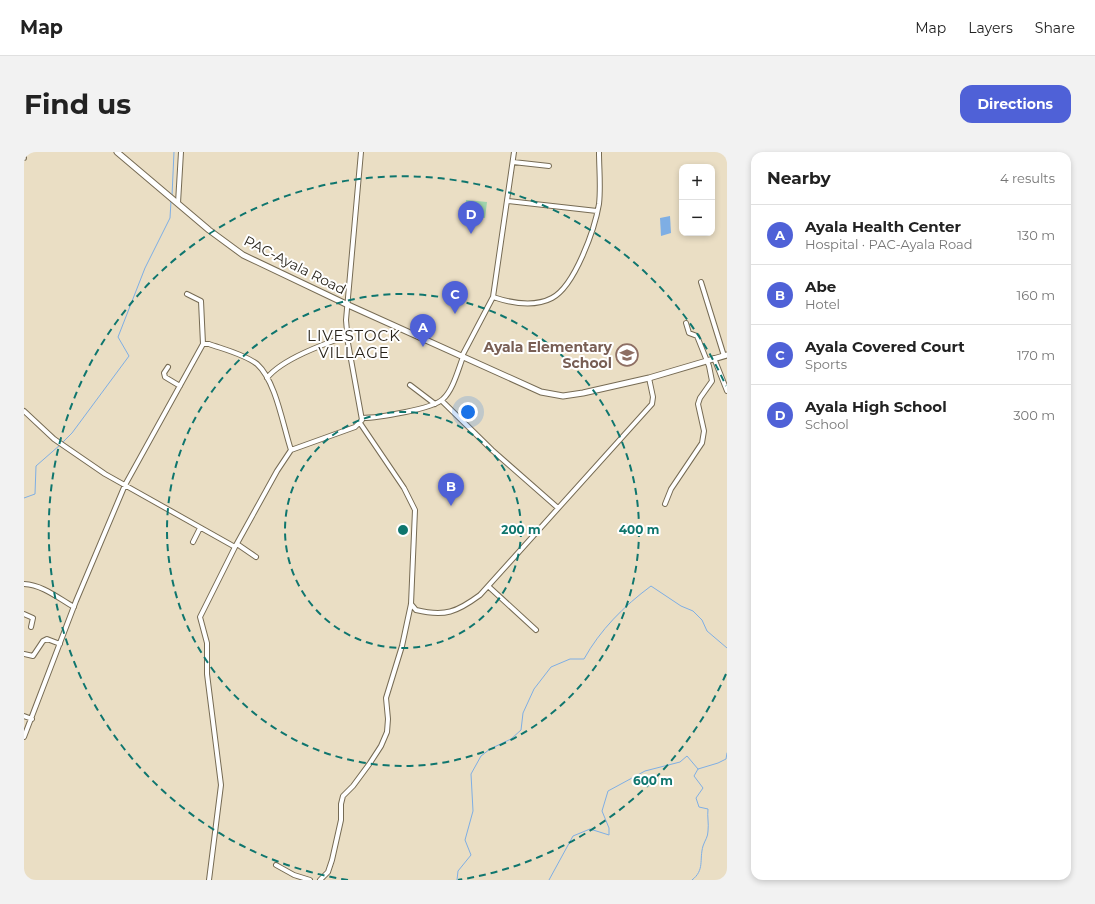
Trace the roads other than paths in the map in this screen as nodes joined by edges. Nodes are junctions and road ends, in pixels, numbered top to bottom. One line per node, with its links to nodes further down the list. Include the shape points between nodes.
1 (24, 152): 7 (street)
2 (117, 152): 11 (street, PAC-Ayala Road)
3 (181, 152): 11 (street)
4 (361, 152): 16 (street)
5 (514, 152): 8 (street)
6 (599, 152): 12 (street)
7 (24, 158)
8 (513, 162): 9 (street); 10 (street)
9 (549, 166)
10 (508, 201): 12 (street); 15 (street)
11 (177, 202): 16 (street, PAC-Ayala Road, via 209,230 244,255)
12 (597, 211): 15 (street, via 583,255 570,278 554,297 542,302 526,303)
13 (701, 282): 20 (street)
14 (188, 294): 19 (street, via 201,301)
15 (493, 297): 21 (street)
16 (346, 304): 18 (street); 21 (street, PAC-Ayala Road)
17 (686, 323): 23 (street, via 689,333 697,336)
18 (347, 336): 25 (street, via 296,357); 33 (street)
19 (203, 344): 25 (street, via 244,357 257,364); 28 (street)
20 (726, 355): 22 (street, PAC-Ayala Road)
21 (463, 357): 26 (street, PAC-Ayala Road, via 507,378 553,395 583,393); 30 (street)
22 (714, 358): 23 (street, PAC-Ayala Road); 29 (street)
23 (707, 360): 26 (street, PAC-Ayala Road); 37 (street, via 712,381 698,404 704,431 702,443 671,489)
24 (168, 367): 28 (street, via 164,373 165,377)
25 (267, 378): 35 (street)
26 (649, 378): 38 (street, via 652,404)
27 (410, 385): 31 (street)
28 (180, 386): 36 (street)
29 (727, 391)
30 (442, 401): 31 (street); 38 (street, via 492,450)
31 (435, 404): 33 (street)
32 (24, 411): 36 (street, via 81,459)
33 (362, 418): 34 (street)
34 (360, 423): 35 (street); 45 (street, via 404,488 415,510)
35 (291, 450): 41 (street)
36 (125, 485): 39 (street); 46 (street)
37 (665, 504)
38 (558, 508): 44 (street)
39 (200, 528): 40 (street); 41 (street)
40 (193, 542)
41 (236, 546): 42 (street); 56 (street, via 200,616 207,643 207,674 221,785)
42 (256, 556)
43 (24, 584): 46 (street, via 47,590)
44 (488, 586): 45 (street, via 462,608 445,613 416,610); 49 (street)
45 (411, 604): 58 (street, via 402,646 386,698 387,732 370,763 343,796 341,820 332,860 328,872)
46 (74, 607): 50 (street)
47 (24, 614): 48 (street, via 32,618)
48 (31, 627)
49 (536, 630)
50 (60, 644): 51 (street, via 47,639 33,656); 53 (street)
51 (24, 654)
52 (24, 716): 53 (street)
53 (32, 719): 54 (street)
54 (24, 737)
55 (276, 865): 57 (street)
56 (210, 880)
57 (310, 880)
58 (320, 880)

